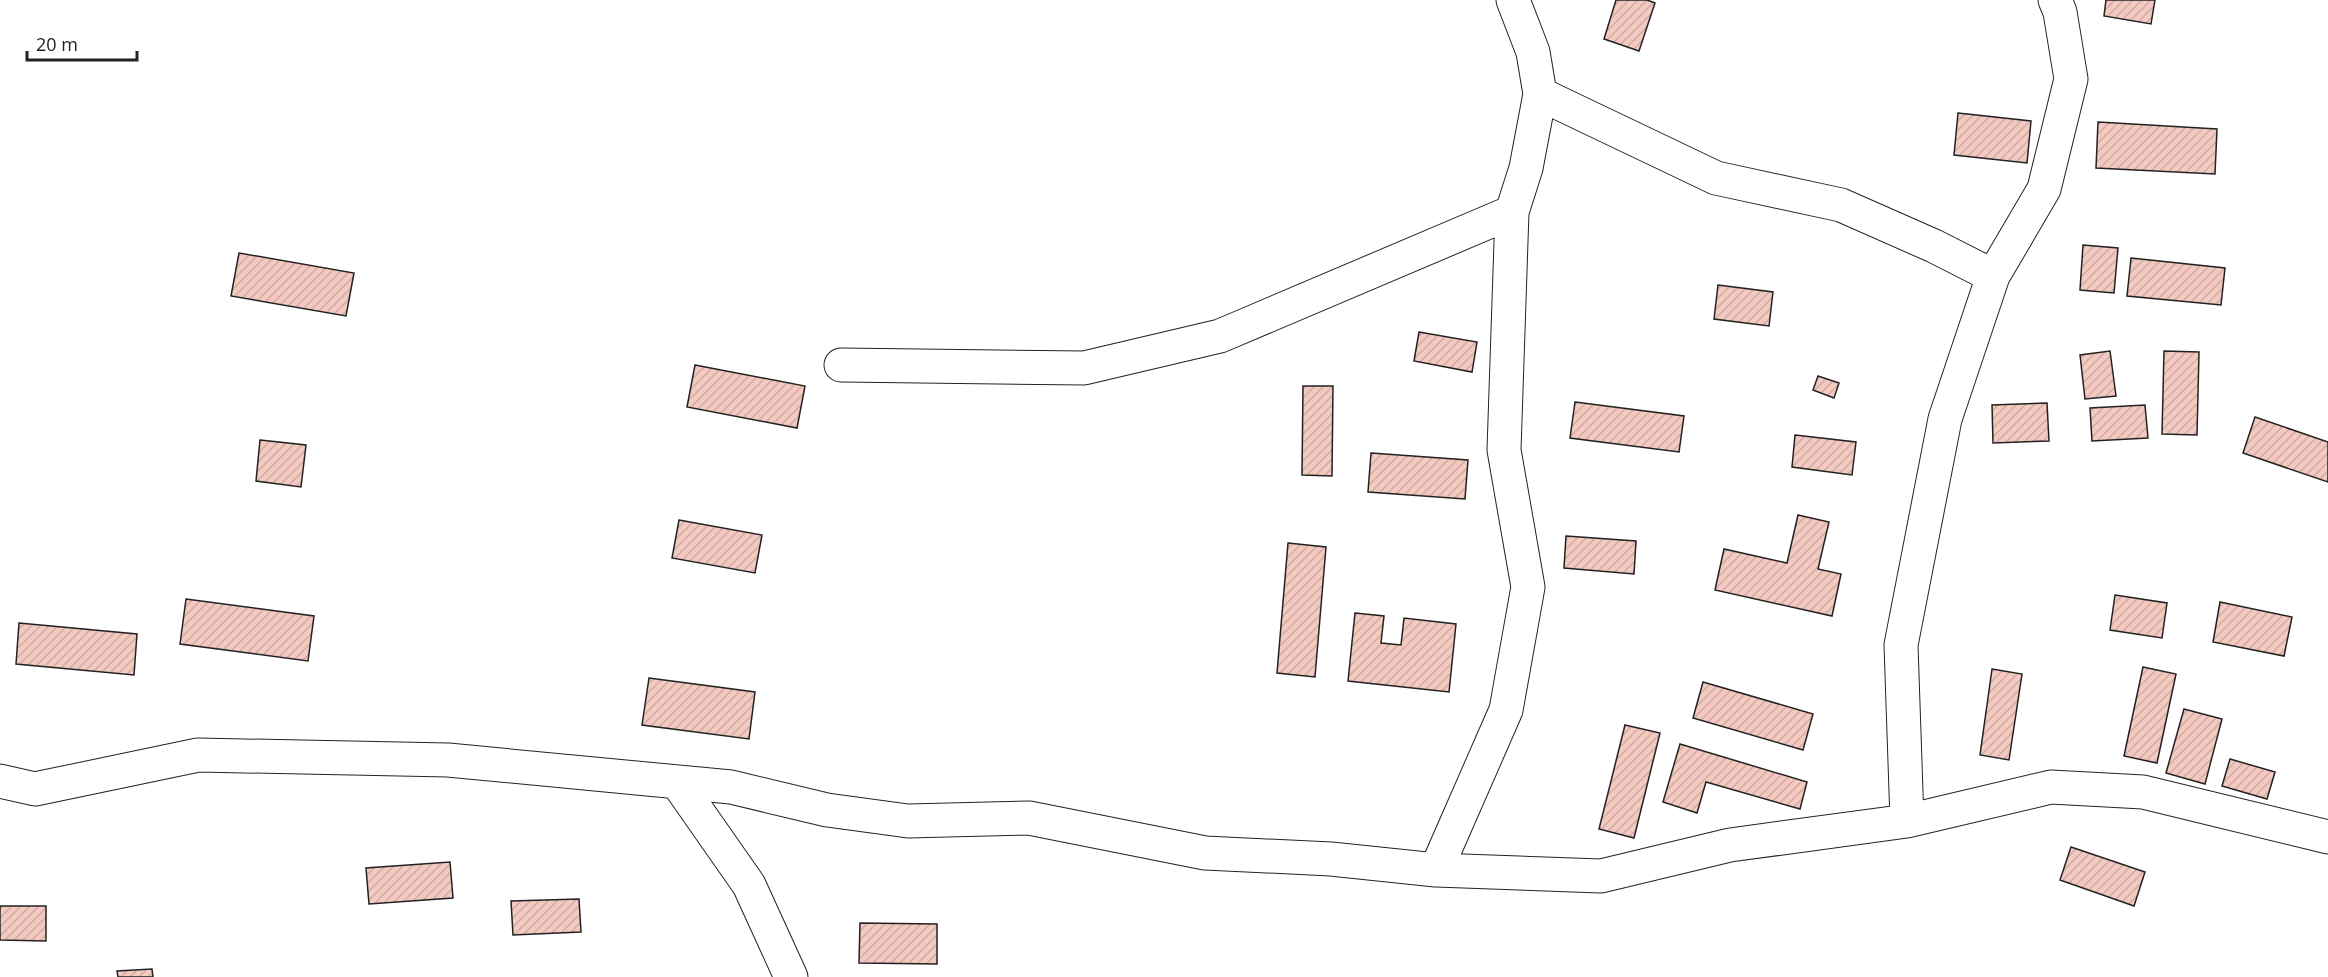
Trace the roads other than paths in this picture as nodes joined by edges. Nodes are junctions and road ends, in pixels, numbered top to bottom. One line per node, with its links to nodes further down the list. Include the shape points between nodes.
1 (1513, 0): 3 (street, via 1533,52)
2 (2055, 0): 5 (street, via 2071,80 2044,189)
3 (1540, 94): 4 (street, via 1526,168); 5 (street, via 1716,178 1841,205)
4 (1512, 212): 6 (street, via 1220,336 1084,368); 11 (street, via 1504,450 1528,587 1506,710)
5 (1993, 276): 9 (street, via 1945,419 1901,645)
6 (842, 365)
7 (0, 781): 8 (street, via 35,789 198,755 448,760)
8 (677, 782): 11 (street, via 731,788 827,810 908,821 1029,818 1205,854 1331,859); 12 (street, via 749,885)
9 (1907, 820): 10 (street, via 2051,787 2143,792); 11 (street, via 1730,845 1601,876)
10 (2328, 837)
11 (1436, 870)
12 (791, 977)

